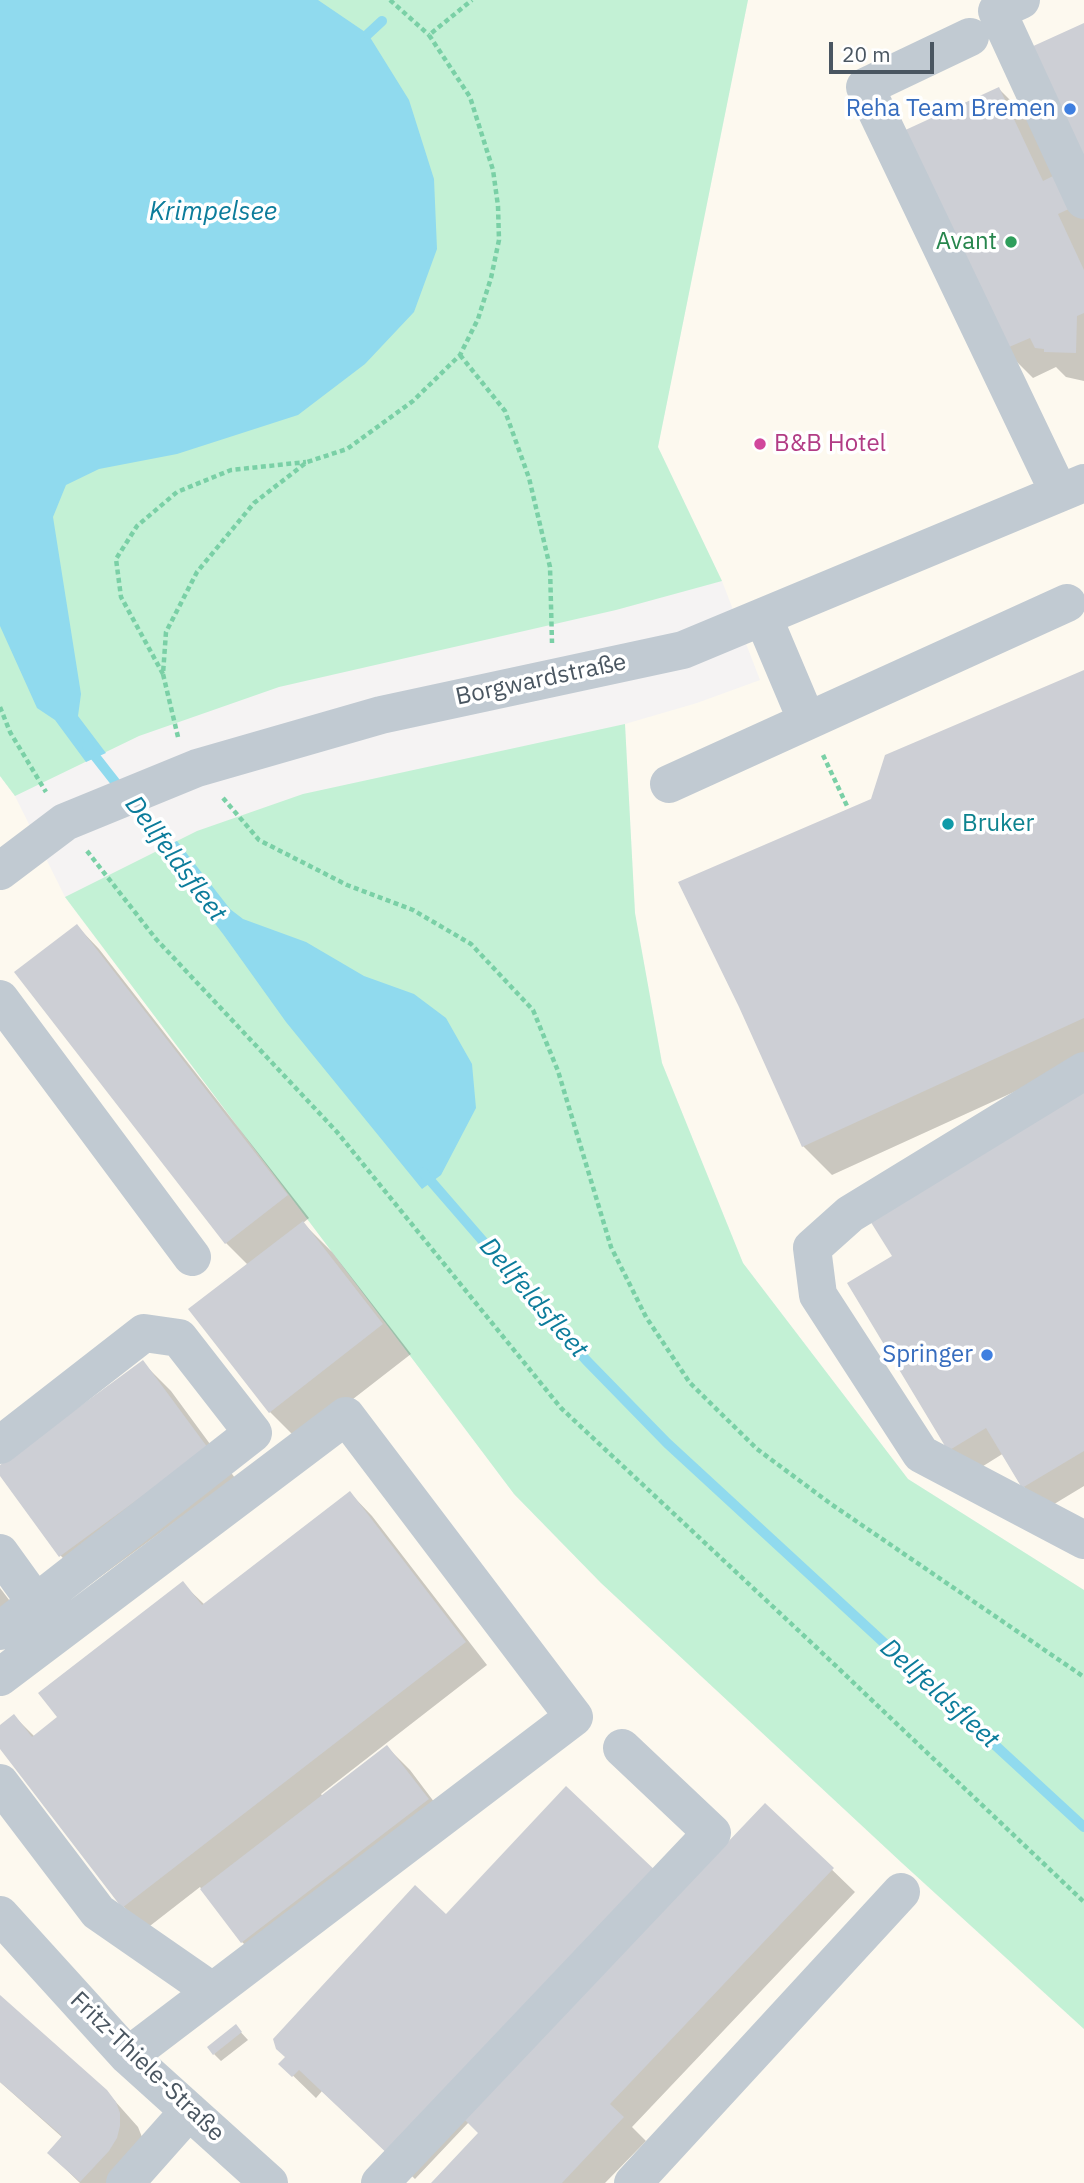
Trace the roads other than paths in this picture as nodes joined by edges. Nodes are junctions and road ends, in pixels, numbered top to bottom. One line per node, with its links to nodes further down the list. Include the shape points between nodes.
1 (1021, 0): 3 (street, via 997,11)
2 (970, 37): 4 (street, via 865,87)
3 (1084, 200)
4 (1072, 488): 6 (street, Borgwardstraße)
5 (1067, 603): 7 (street)
6 (763, 617): 7 (street); 9 (street, Borgwardstraße, via 683,650 381,715 185,773 69,821)
7 (807, 721): 8 (street)
8 (669, 784)
9 (7, 853)
10 (0, 999): 12 (street)
11 (1084, 1071): 14 (street, via 850,1214 813,1248 818,1295 921,1454)
12 (192, 1257)
13 (0, 1445): 16 (street, via 144,1333 179,1338 253,1433)
14 (1084, 1541)
15 (0, 1553): 16 (street)
16 (36, 1603): 17 (street)
17 (0, 1631)
18 (0, 1677): 23 (street, via 346,1416 574,1717)
19 (622, 1748): 28 (street, via 712,1833)
20 (0, 1783): 23 (street, via 98,1912)
21 (901, 1892): 29 (street)
22 (0, 1915): 24 (street, Fritz-Thiele-Straße)
23 (212, 1991): 24 (street)
24 (128, 2056): 25 (street, Fritz-Thiele-Straße)
25 (189, 2111): 26 (street); 27 (street, Fritz-Thiele-Straße)
26 (125, 2183)
27 (269, 2183)
28 (380, 2183)
29 (633, 2183)

